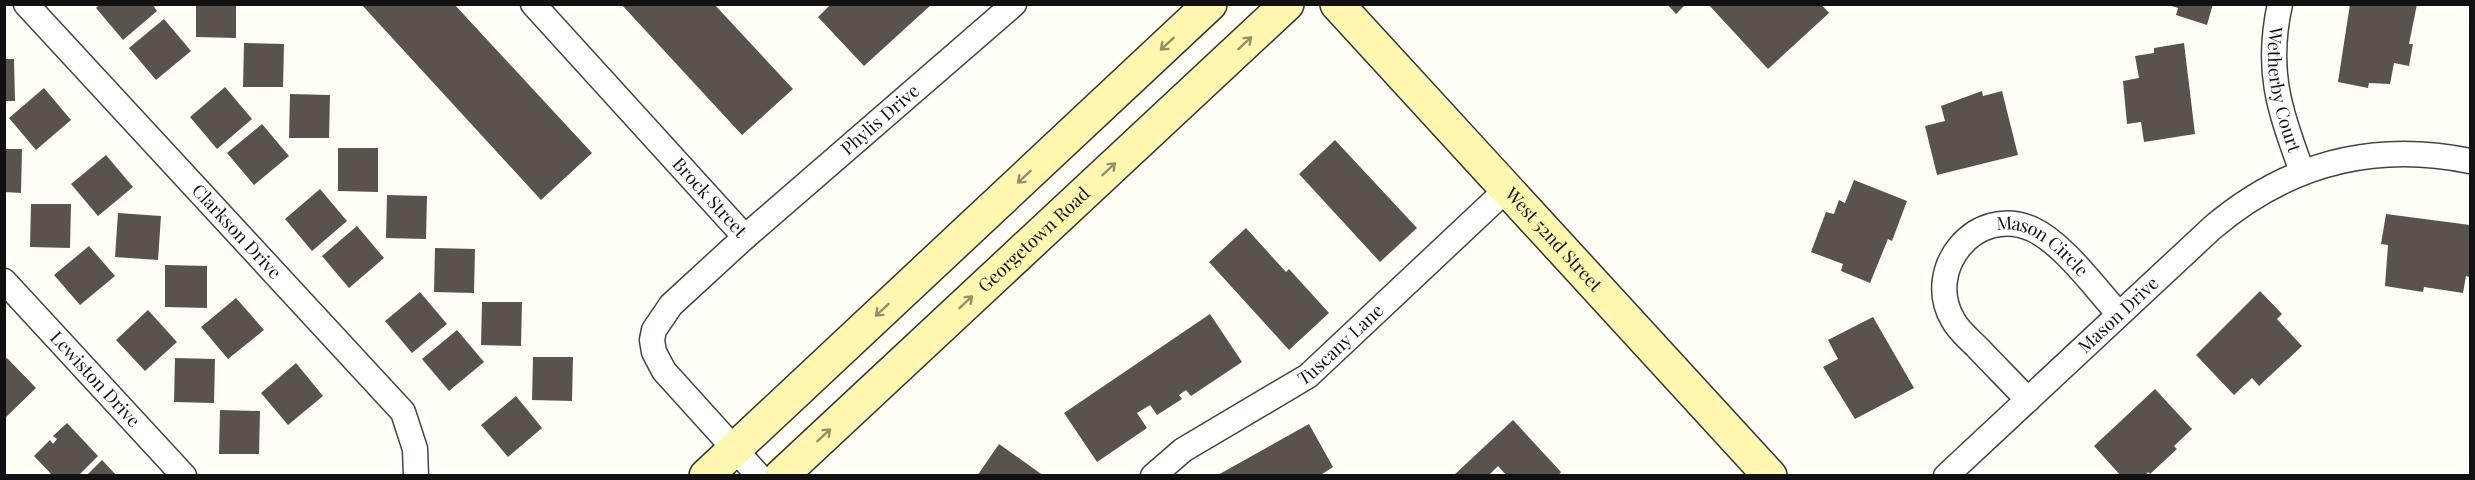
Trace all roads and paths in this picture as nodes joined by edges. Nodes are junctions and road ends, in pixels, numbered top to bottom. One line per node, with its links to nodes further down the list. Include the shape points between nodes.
1 (26, 4): 17 (street, Clarkson Drive, via 403,412 416,449)
2 (532, 4): 11 (street, Brock Street)
3 (1014, 4): 11 (street, Phylis Drive)
4 (1210, 4): 15 (main road, one-way to 15)
5 (1287, 4): 20 (main road, Georgetown Road, one-way to 5)
6 (1336, 4): 10 (main road, West 52nd Street)
7 (2280, 4): 9 (street, Wetherby Court, via 2273,39 2274,78)
8 (2470, 161): 9 (street, Mason Drive, via 2426,155 2376,155)
9 (2302, 172): 13 (street, Mason Drive, via 2258,193 2229,213)
10 (1507, 189): 21 (street, Tuscany Lane, via 1308,376 1183,450); 22 (main road, West 52nd Street)
11 (746, 237): 15 (street, Brock Street, via 671,305 654,330 652,340 664,371)
12 (4, 281): 16 (street, Lewiston Drive)
13 (2119, 314): 14 (street, Mason Drive); 14 (street, Mason Circle, via 2055,244 2033,229 2008,223 1969,236 1946,269 1948,309 1953,322)
14 (2028, 400): 23 (street, Mason Drive)
15 (735, 449): 18 (main road); 19 (street, Brock Street)
16 (184, 476)
17 (416, 476)
18 (706, 476)
19 (759, 476)
20 (782, 476)
21 (1153, 476)
22 (1770, 476)
23 (1946, 476)

